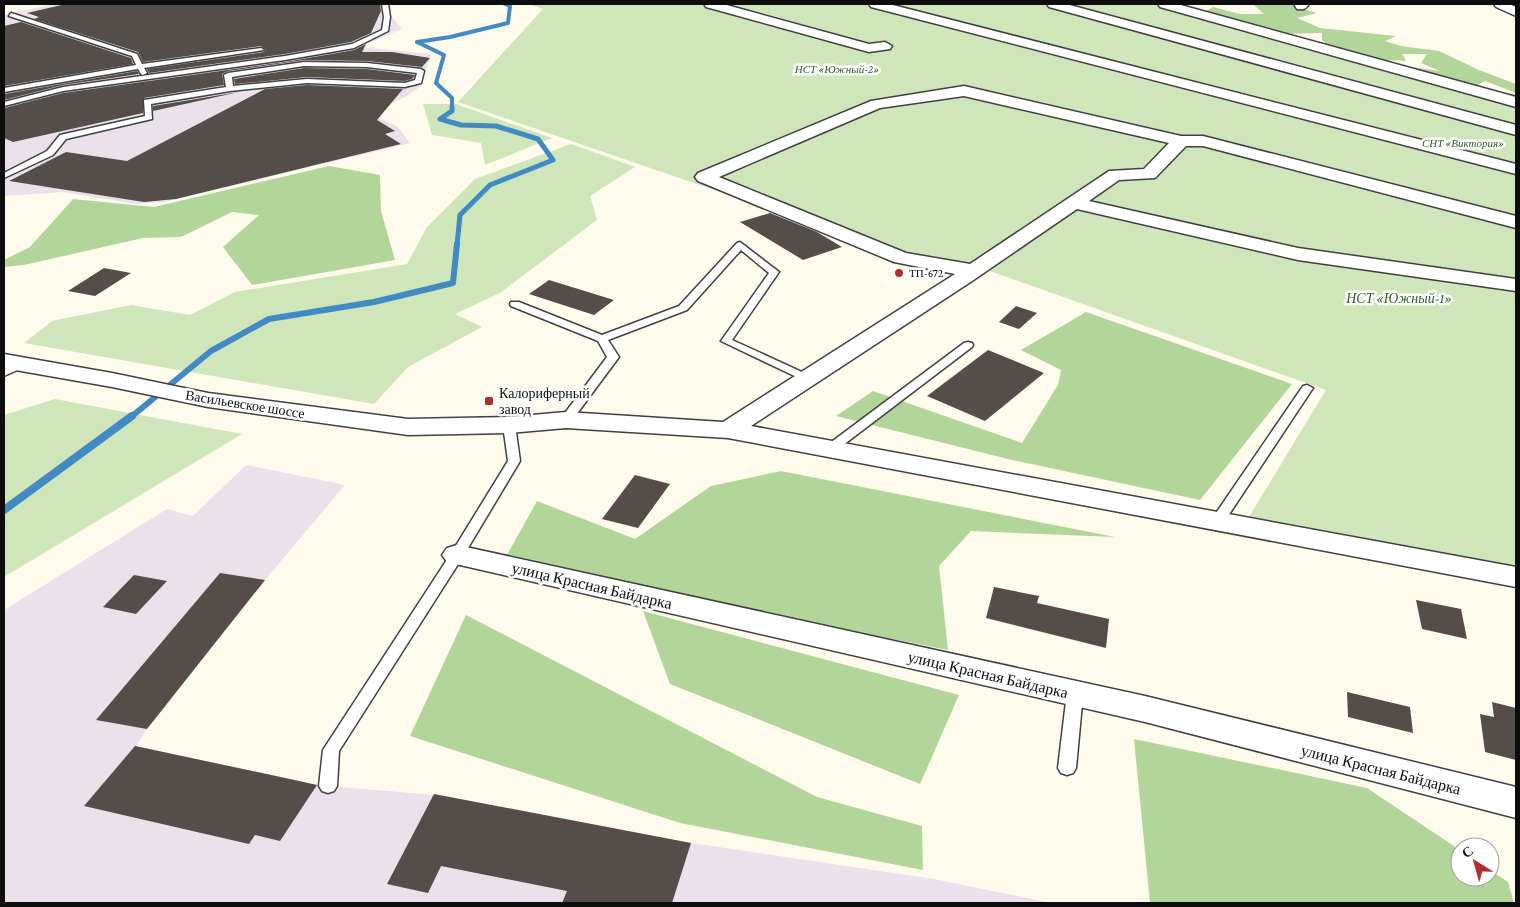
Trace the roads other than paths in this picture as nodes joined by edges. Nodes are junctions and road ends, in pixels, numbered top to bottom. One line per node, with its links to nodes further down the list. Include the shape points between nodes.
1 (385, 4): 12 (lane, via 385,31 354,46)
2 (710, 4): 9 (street, via 869,48)
3 (875, 4): 19 (street)
4 (1054, 4): 17 (street)
5 (1164, 4): 15 (street)
6 (1500, 4): 7 (street)
7 (1516, 12)
8 (12, 15): 11 (lane, via 135,55)
9 (885, 46)
10 (261, 50): 11 (lane)
11 (140, 66): 12 (lane); 14 (lane)
12 (146, 77): 16 (lane, via 62,89)
13 (230, 89): 13 (lane, via 307,80 405,85 418,81 421,71 367,65 304,64 228,75); 20 (lane, via 147,102 149,117 63,137 50,153)
14 (4, 90)
15 (1516, 102)
16 (4, 104)
17 (1516, 130)
18 (1181, 141): 21 (street, via 1149,174 1115,175); 22 (street, via 1203,141); 23 (street, via 964,91 877,104 704,177 902,258)
19 (1516, 170)
20 (4, 176)
21 (1073, 203): 23 (street); 24 (street, via 1298,254)
22 (1516, 222)
23 (972, 270): 29 (street)
24 (1516, 285)
25 (515, 304): 26 (lane)
26 (602, 339): 29 (lane, via 683,308 740,245 774,272 726,341); 31 (lane, via 614,357)
27 (968, 345): 34 (lane)
28 (9, 366): 32 (street, Васильевское шоссе, via 112,380 208,400 408,428)
29 (809, 379): 33 (street)
30 (1307, 388): 35 (lane)
31 (566, 420): 32 (street); 33 (street)
32 (499, 426): 36 (lane, via 514,461)
33 (728, 430): 34 (street)
34 (830, 449): 35 (street)
35 (1217, 522): 37 (street)
36 (457, 555): 38 (street, улица Красная Байдарка); 40 (lane, via 331,750)
37 (1516, 578)
38 (1074, 693): 39 (lane); 41 (street, улица Красная Байдарка)
39 (1067, 768)
40 (328, 786)
41 (1516, 803)

